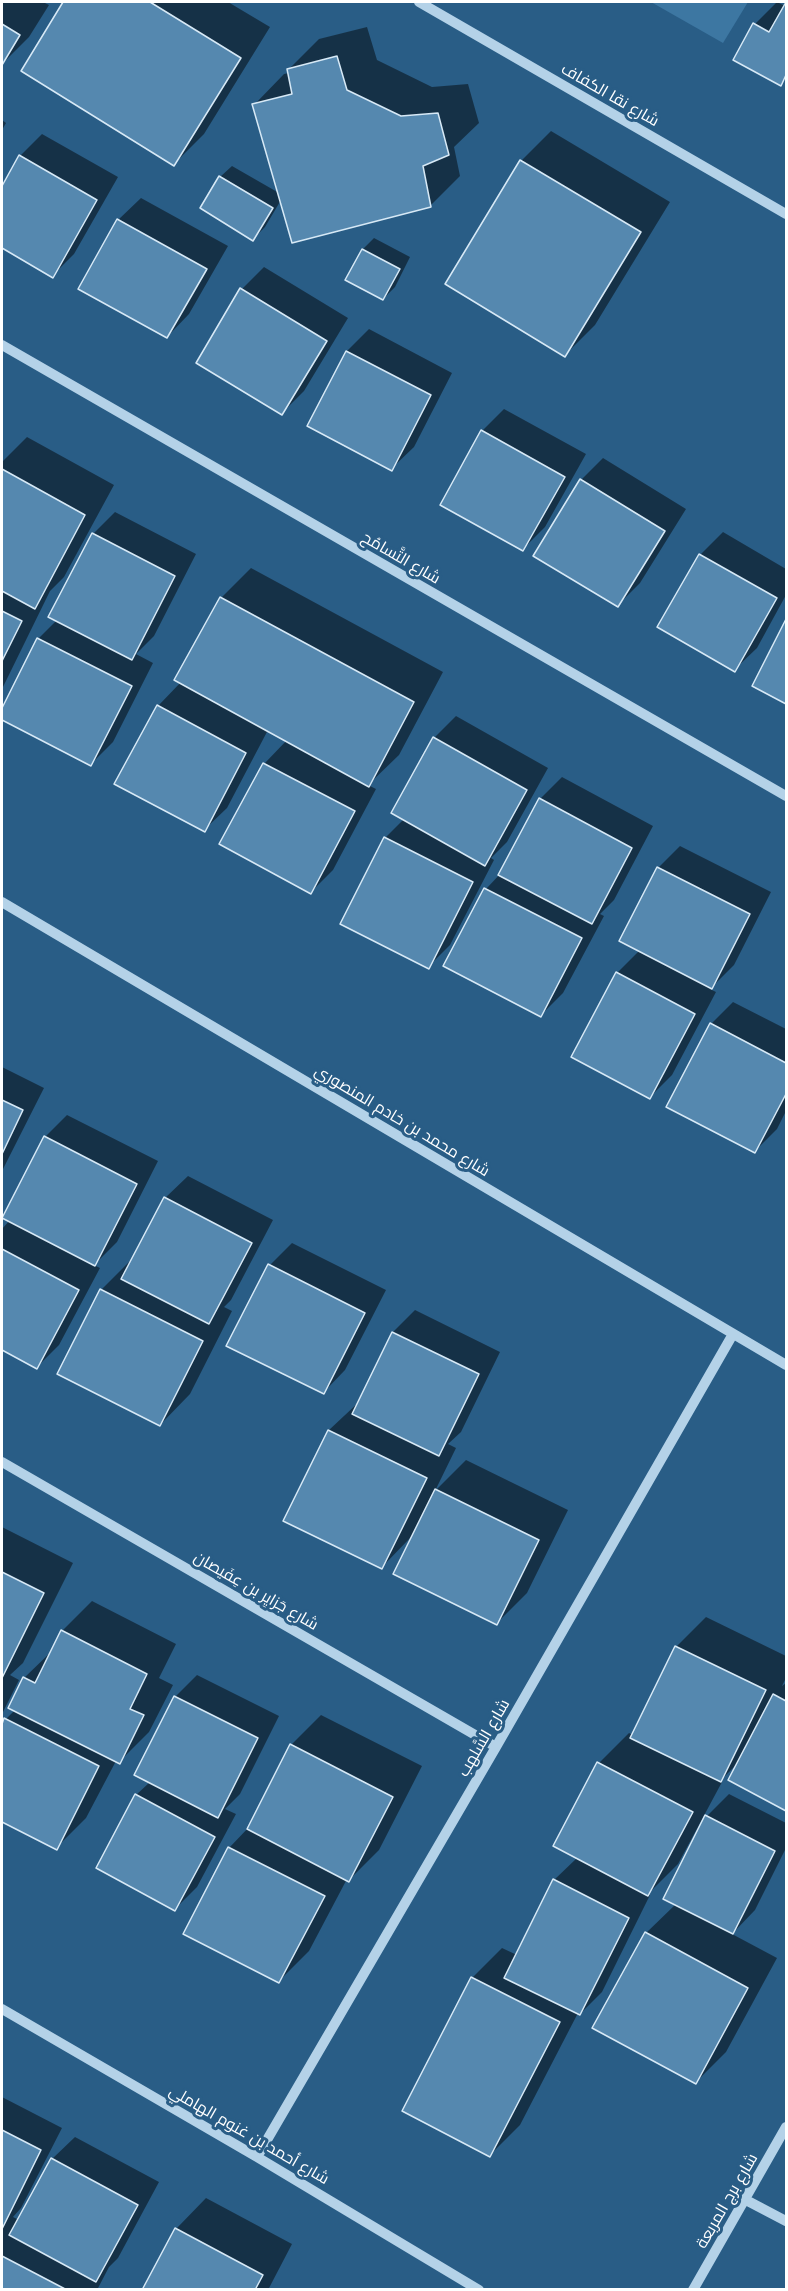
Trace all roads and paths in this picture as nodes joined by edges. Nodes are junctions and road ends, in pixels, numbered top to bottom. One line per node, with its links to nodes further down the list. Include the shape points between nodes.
1 (419, 2): 2 (street, شارع نقا الكفاف)
2 (786, 214)
3 (2, 345): 4 (street, شارع التَّسامُح)
4 (786, 796)
5 (2, 902): 6 (street, شارع محمد بن خادم المنصوري)
6 (734, 1334): 7 (street, شارع محمد بن خادم المنصوري); 9 (street, شارع السَّلهب)
7 (786, 1365)
8 (2, 1462): 9 (street, شارع جَزايِر بن عِفَيصان)
9 (496, 1747): 12 (street, شارع السَّلهب)
10 (2, 2009): 12 (street, شارع أحمد بن غنوم الهاملي)
11 (786, 2127): 13 (street, شارع برج المربعة)
12 (257, 2157): 15 (street, شارع أحمد بن غنوم الهاملي)
13 (744, 2199): 14 (street); 16 (street, شارع برج المربعة)
14 (786, 2221)
15 (479, 2289)
16 (693, 2289)

